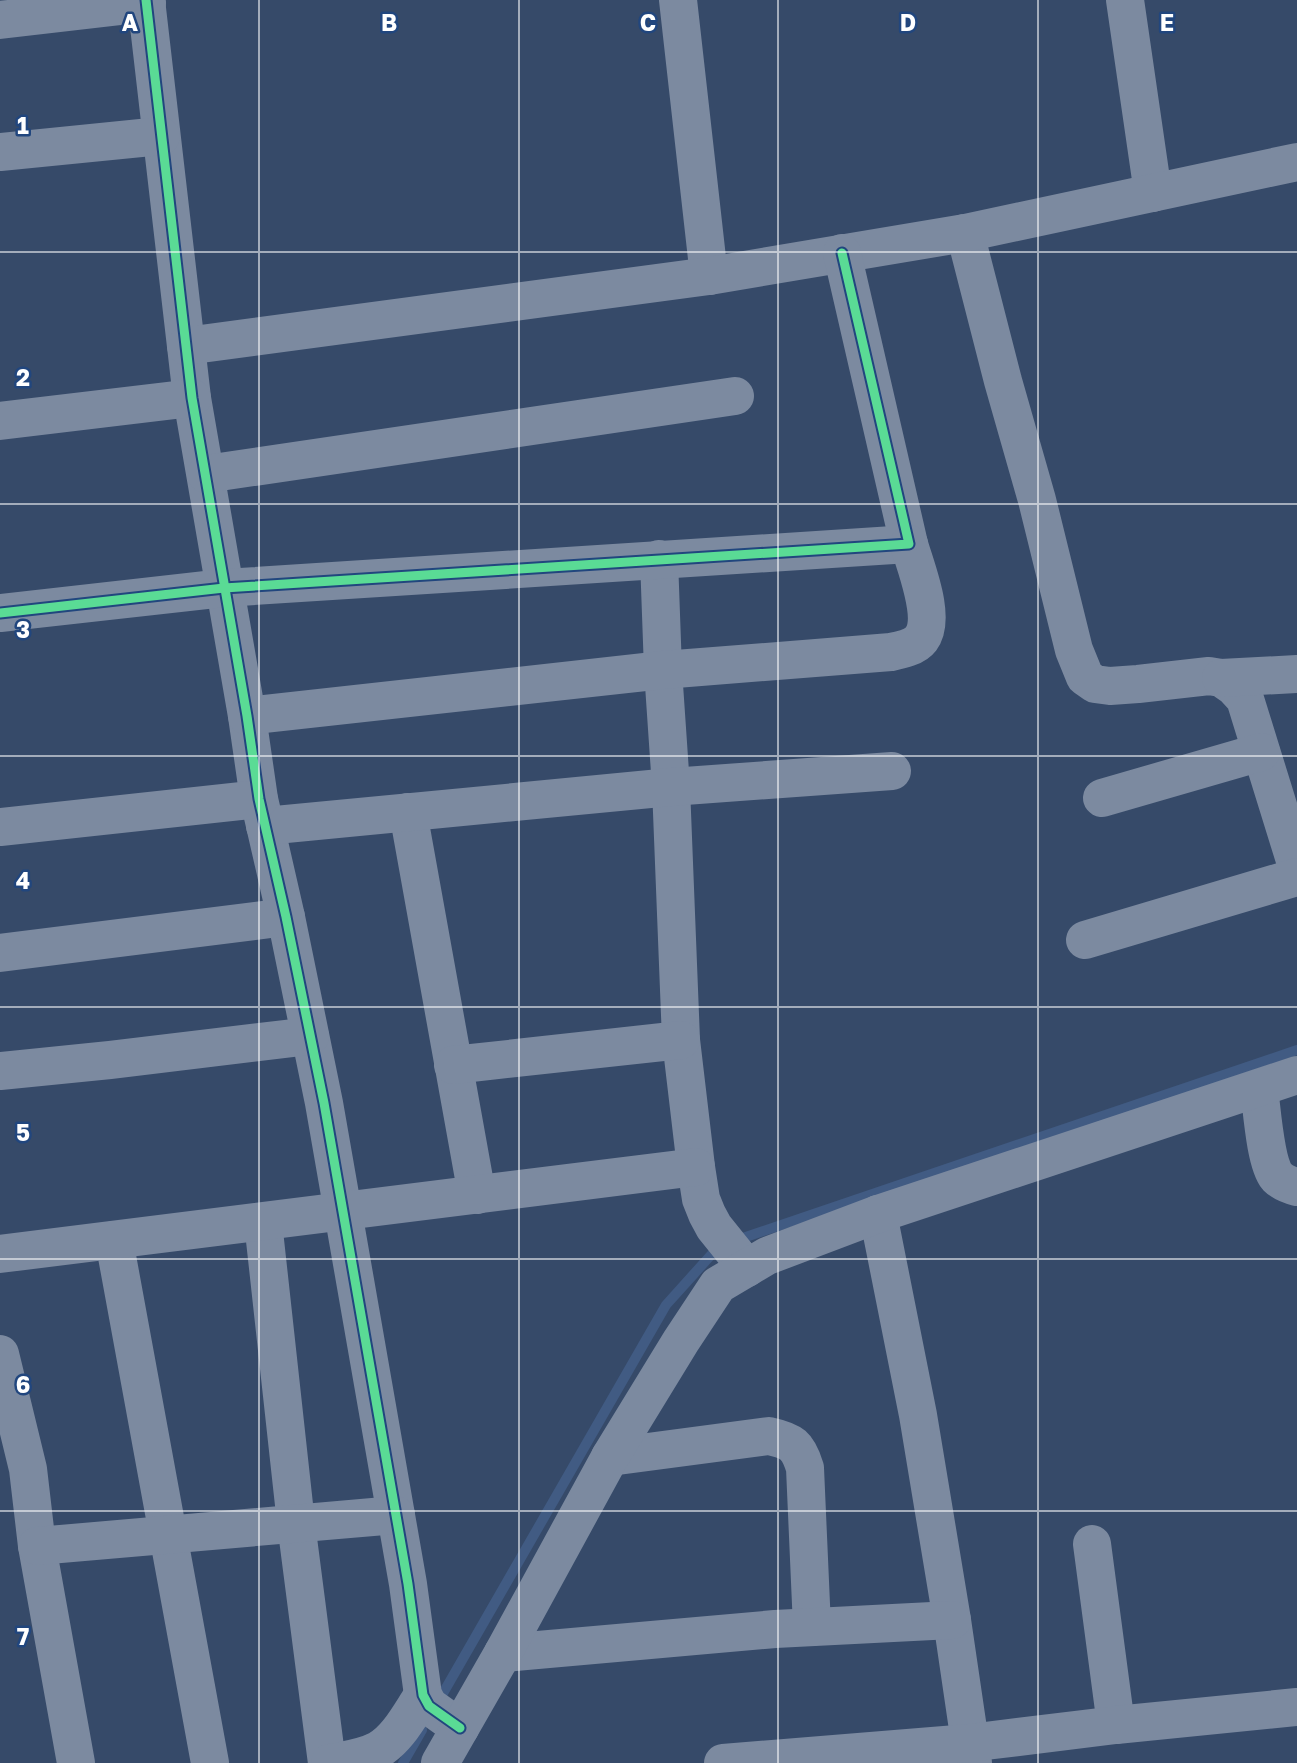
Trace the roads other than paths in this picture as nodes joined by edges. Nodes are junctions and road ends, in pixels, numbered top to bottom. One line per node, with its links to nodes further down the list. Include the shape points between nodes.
1 (678, 0): 11 (street)
2 (1125, 0): 8 (street)
3 (147, 2): 4 (street); 5 (street)
4 (0, 20)
5 (161, 136): 6 (street); 12 (street)
6 (0, 152)
7 (1297, 162): 8 (street)
8 (1153, 193): 9 (street)
9 (965, 233): 10 (street); 23 (street, via 1074,650 1085,677 1110,686)
10 (842, 253): 11 (street); 17 (street)
11 (709, 276): 12 (street)
12 (186, 346): 14 (street)
13 (735, 396): 16 (street)
14 (192, 398): 15 (street); 16 (street)
15 (0, 421)
16 (206, 474): 19 (street)
17 (909, 544): 18 (street); 21 (street, via 927,623 921,639 909,647)
18 (659, 559): 19 (street); 21 (street)
19 (224, 588): 20 (street); 24 (street)
20 (0, 613)
21 (663, 670): 24 (street); 27 (street)
22 (1297, 674): 23 (street)
23 (1222, 678): 25 (street, via 1245,699)
24 (247, 716): 30 (street)
25 (1261, 752): 28 (street); 32 (street)
26 (892, 771): 27 (street)
27 (671, 787): 29 (street); 38 (street)
28 (1102, 798)
29 (408, 812): 30 (street); 39 (street)
30 (262, 813): 31 (street); 34 (street)
31 (0, 827)
32 (1297, 867)
33 (1297, 877): 35 (street)
34 (286, 917): 36 (street); 37 (street)
35 (1085, 940)
36 (0, 953)
37 (310, 1035): 40 (street); 46 (street)
38 (681, 1040): 39 (street); 43 (street)
39 (453, 1065): 45 (street)
40 (0, 1071)
41 (1297, 1075): 42 (street)
42 (1259, 1088): 44 (street, via 1270,1163 1276,1175); 47 (street)
43 (696, 1167): 45 (street); 50 (street, via 706,1214)
44 (1297, 1187)
45 (477, 1195): 46 (street)
46 (342, 1212): 48 (street); 54 (street)
47 (878, 1214): 50 (street, via 767,1256); 59 (street)
48 (263, 1222): 49 (street); 55 (street)
49 (114, 1240): 51 (street); 56 (street)
50 (732, 1250): 53 (street, via 718,1285)
51 (0, 1254)
52 (0, 1354): 58 (street, via 28,1469)
53 (610, 1457): 60 (street, via 769,1436 790,1441 805,1468); 61 (street)
54 (396, 1515): 55 (street); 63 (street, via 408,1584)
55 (296, 1523): 56 (street); 68 (street)
56 (168, 1534): 58 (street); 67 (street)
57 (1092, 1544): 64 (street)
58 (37, 1546): 66 (street)
59 (952, 1620): 60 (street); 65 (street)
60 (812, 1627): 61 (street)
61 (503, 1653): 63 (street)
62 (1297, 1707): 64 (street)
63 (441, 1713): 68 (street, via 398,1733 378,1750); 69 (street)
64 (1116, 1725): 65 (street)
65 (971, 1753): 70 (street)
66 (76, 1763)
67 (209, 1763)
68 (328, 1763)
69 (440, 1763)
70 (723, 1763)

